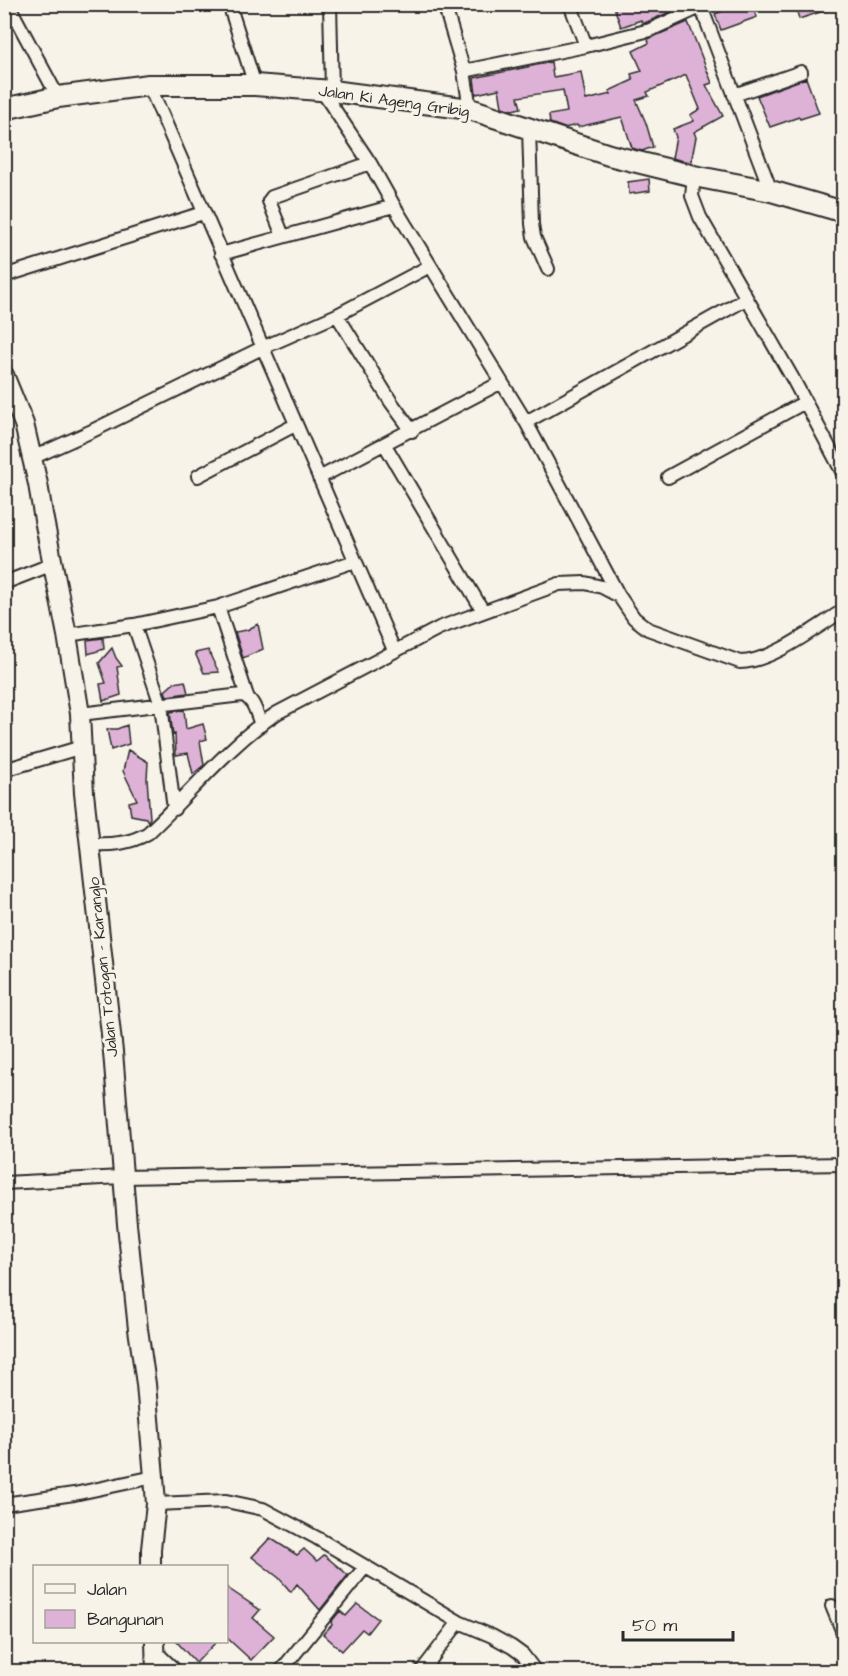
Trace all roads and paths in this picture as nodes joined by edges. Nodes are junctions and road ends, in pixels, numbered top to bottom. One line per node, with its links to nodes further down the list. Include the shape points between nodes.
1 (8, 4): 14 (street)
2 (229, 4): 10 (street)
3 (330, 4): 12 (street)
4 (444, 4): 8 (street)
5 (570, 4): 7 (street)
6 (703, 5): 7 (street, via 650,30); 13 (street)
7 (586, 46): 8 (street)
8 (464, 71): 16 (street)
9 (801, 72): 13 (street)
10 (255, 85): 11 (main road, Jalan Ki Ageng Gribig); 12 (main road, Jalan Ki Ageng Gribig)
11 (149, 86): 14 (main road, Jalan Ki Ageng Gribig); 23 (street)
12 (327, 91): 16 (main road, Jalan Ki Ageng Gribig); 18 (street)
13 (734, 95): 20 (street)
14 (58, 97): 15 (main road, Jalan Ki Ageng Gribig)
15 (4, 109)
16 (470, 110): 17 (main road, Jalan Ki Ageng Gribig)
17 (529, 129): 19 (main road, Jalan Ki Ageng Gribig, via 609,155); 27 (street, via 532,224)
18 (370, 163): 21 (street); 24 (street, via 272,197 270,208)
19 (694, 176): 20 (main road, Jalan Ki Ageng Gribig); 29 (street, via 692,196 700,217)
20 (771, 191): 22 (main road, Jalan Ki Ageng Gribig)
21 (394, 206): 24 (street); 26 (street)
22 (843, 212)
23 (203, 213): 25 (street); 28 (street)
24 (283, 236): 25 (street)
25 (221, 254): 31 (street)
26 (430, 266): 30 (street); 33 (street)
27 (548, 269)
28 (4, 276)
29 (746, 299): 34 (street); 35 (street)
30 (337, 315): 31 (street); 37 (street, via 390,402)
31 (262, 348): 36 (street); 39 (street)
32 (4, 375): 39 (main road, Jalan Totogan - Karanglo, via 24,424)
33 (500, 383): 35 (street); 37 (street)
34 (805, 402): 41 (street); 42 (street)
35 (526, 422): 47 (street)
36 (296, 425): 40 (street); 43 (street)
37 (412, 430): 38 (street)
38 (386, 445): 43 (street); 50 (street)
39 (32, 458): 45 (main road, Jalan Totogan - Karanglo)
40 (198, 476)
41 (843, 476)
42 (668, 477)
43 (319, 478): 44 (street)
44 (355, 561): 48 (street); 53 (street)
45 (53, 564): 46 (street); 52 (main road, Jalan Totogan - Karanglo)
46 (4, 583)
47 (619, 596): 49 (street, via 634,618 648,628 740,662 768,656); 50 (street, via 585,583 559,584)
48 (218, 607): 51 (street); 54 (street)
49 (843, 610)
50 (483, 611): 53 (street)
51 (134, 625): 52 (street); 55 (street)
52 (67, 635): 56 (main road, Jalan Totogan - Karanglo)
53 (394, 650): 57 (street)
54 (247, 696): 55 (street); 57 (street)
55 (161, 705): 56 (street); 60 (street)
56 (80, 714): 58 (main road, Jalan Totogan - Karanglo)
57 (261, 725): 60 (street)
58 (82, 747): 59 (street); 61 (main road, Jalan Totogan - Karanglo)
59 (4, 770)
60 (174, 809): 61 (street, via 139,839 120,844)
61 (89, 844): 63 (main road, Jalan Totogan - Karanglo, via 113,1052)
62 (843, 1164): 63 (street)
63 (122, 1177): 64 (street); 65 (main road, Jalan Totogan - Karanglo)
64 (4, 1183)
65 (155, 1489): 66 (street, via 74,1494); 67 (main road, Jalan Totogan - Karanglo); 68 (street, via 263,1509)
66 (4, 1504)
67 (151, 1565)
68 (365, 1567): 70 (street); 75 (street)
69 (832, 1606): 71 (street)
70 (459, 1622): 76 (street); 77 (street, via 512,1647)
71 (843, 1635)
72 (155, 1647): 73 (main road); 74 (street)
73 (156, 1671)
74 (177, 1671)
75 (280, 1671)
76 (422, 1671)
77 (536, 1671)

